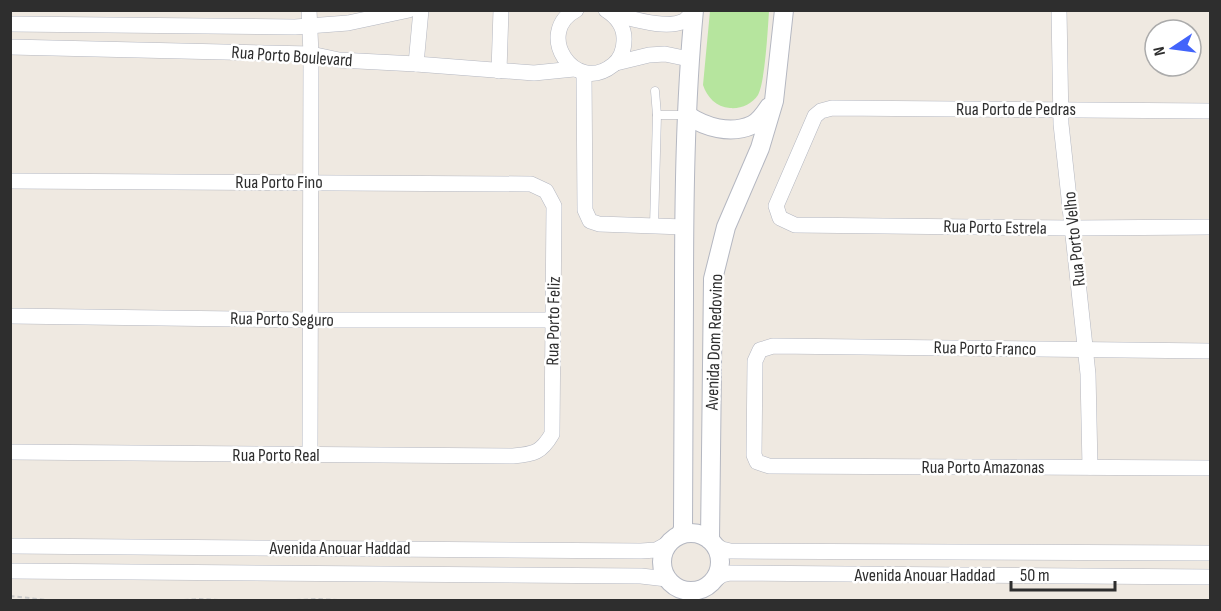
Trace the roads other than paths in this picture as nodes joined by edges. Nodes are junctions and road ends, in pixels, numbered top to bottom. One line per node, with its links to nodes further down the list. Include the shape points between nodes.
1 (409, 10): 9 (street, Rua Porto Boulevard, via 348,23)
2 (421, 10): 15 (street)
3 (501, 10): 16 (street)
4 (694, 10): 8 (street, via 684,21 669,24); 13 (street, Avenida Dom Redovino)
5 (784, 10): 19 (street, Avenida Dom Redovino)
6 (1059, 10): 20 (street, Rua Porto Velho)
7 (572, 11): 17 (street, via 558,39 565,61)
8 (609, 12): 14 (street, via 619,22 625,42)
9 (309, 18): 10 (street, Rua Porto Boulevard, via 295,27); 12 (street)
10 (10, 24)
11 (10, 47): 12 (street, Rua Porto Boulevard)
12 (311, 54): 15 (street, Rua Porto Boulevard, via 339,60); 25 (street)
13 (689, 59): 14 (street, Rua Porto Boulevard, via 665,54); 23 (street, Avenida Dom Redovino)
14 (616, 63): 17 (street, Rua Porto Boulevard, via 596,73)
15 (416, 64): 16 (street, Rua Porto Boulevard)
16 (499, 71): 17 (street, Rua Porto Boulevard)
17 (579, 71): 28 (street, via 585,210 590,221)
18 (655, 91): 22 (lane)
19 (774, 101): 23 (street, via 753,124 738,129 698,123); 44 (street, Avenida Dom Redovino, via 760,148 726,227 713,279)
20 (1061, 110): 21 (street, Rua Porto de Pedras); 27 (street, Rua Porto de Pedras, via 821,111 815,116 776,206); 31 (street, Rua Porto Velho)
21 (1210, 111)
22 (657, 115): 23 (lane); 28 (lane)
23 (687, 115): 29 (street, Avenida Dom Redovino)
24 (10, 181): 25 (street, Rua Porto Fino)
25 (311, 182): 26 (street, Rua Porto Fino, via 531,184); 33 (street)
26 (546, 191): 34 (street, Rua Porto Feliz, via 554,206)
27 (780, 218): 31 (street, Rua Porto Estrela, via 795,225)
28 (654, 226): 29 (street)
29 (684, 227): 43 (street, Avenida Dom Redovino, via 683,528)
30 (1210, 227): 31 (street, Rua Porto Estrela)
31 (1073, 228): 35 (street, Rua Porto Velho)
32 (10, 316): 33 (street, Rua Porto Seguro)
33 (310, 320): 34 (street, Rua Porto Seguro); 39 (street)
34 (553, 320): 37 (street, Rua Porto Feliz, via 552,434)
35 (1086, 350): 36 (street, Rua Porto Franco); 40 (street, Rua Porto Franco, via 773,346 760,350 755,361); 41 (street, Rua Porto Velho)
36 (1210, 351)
37 (540, 450): 39 (street, Rua Porto Real, via 513,456)
38 (10, 452): 39 (street, Rua Porto Real)
39 (310, 455)
40 (757, 462): 41 (street, Rua Porto Amazonas, via 769,466)
41 (1090, 467): 42 (street, Rua Porto Amazonas)
42 (1210, 468)
43 (675, 539): 44 (street, via 696,533); 45 (street, Avenida Anouar Haddad, via 656,550 641,551); 49 (street, Avenida Dom Redovino, via 664,550 662,565)
44 (712, 542): 46 (street, Avenida Anouar Haddad, via 730,551); 50 (street, Avenida Dom Redovino, via 720,567)
45 (10, 546)
46 (1210, 553)
47 (10, 571): 49 (street, Avenida Anouar Haddad, via 629,576)
48 (1210, 577): 50 (street, Avenida Anouar Haddad, via 730,573)
49 (670, 588): 50 (street)
50 (704, 590)

